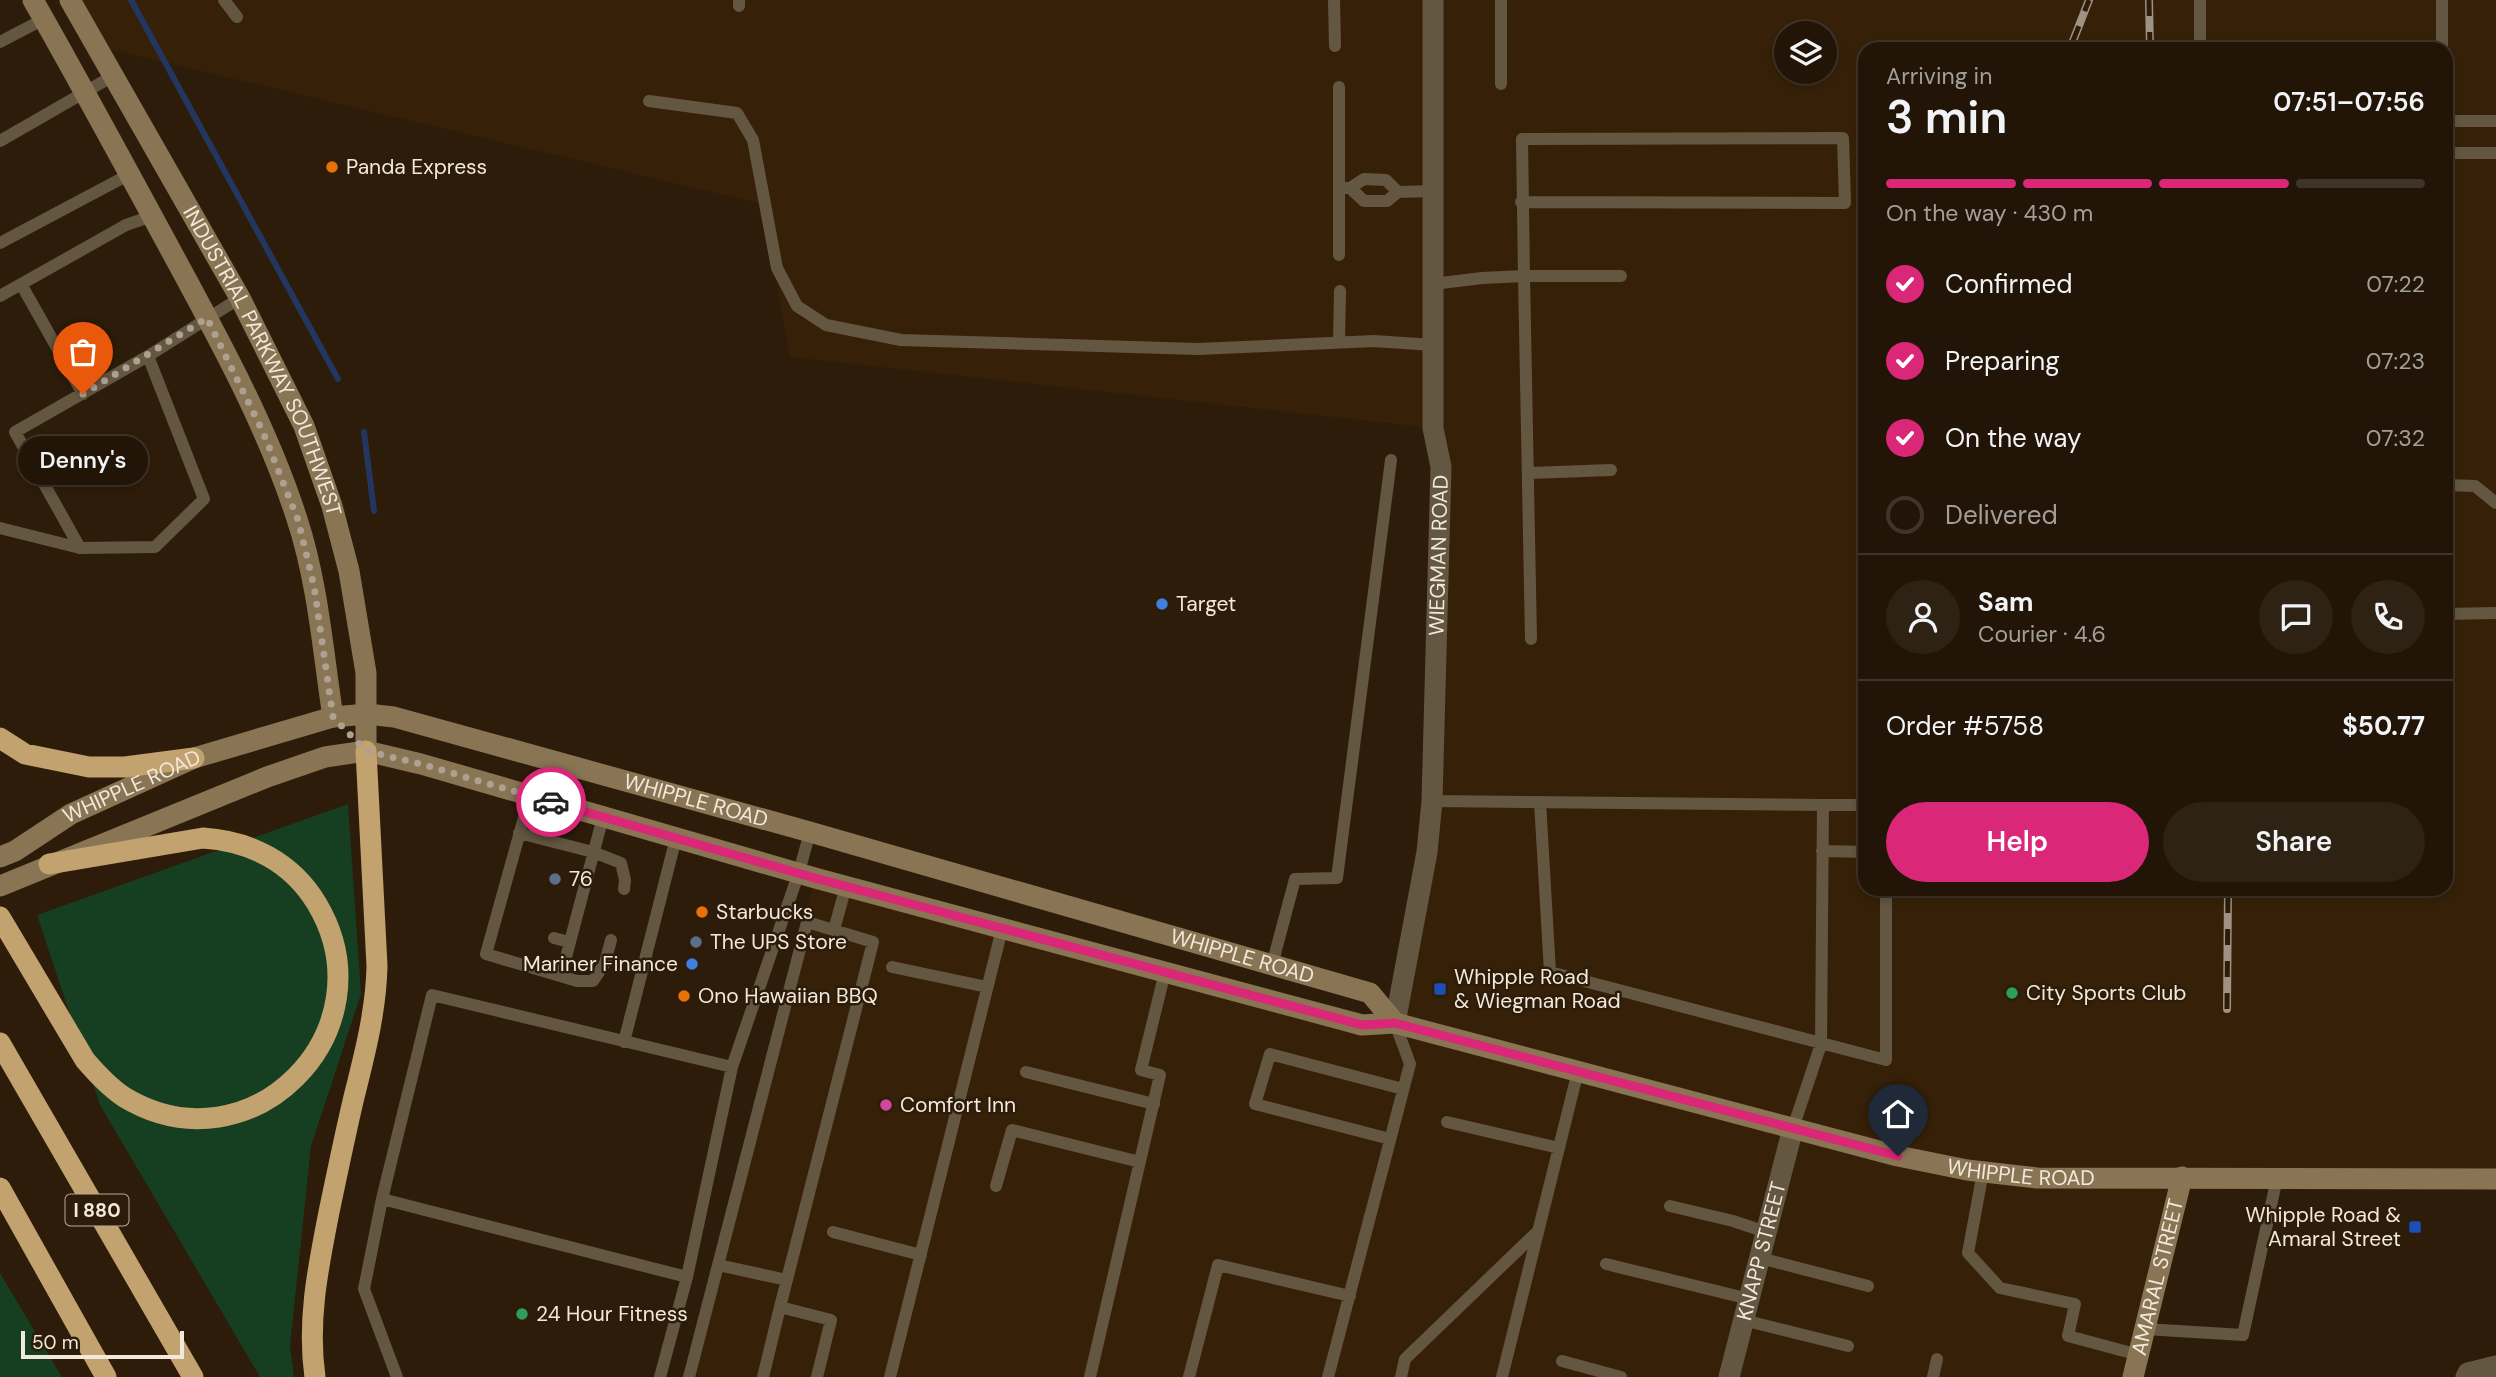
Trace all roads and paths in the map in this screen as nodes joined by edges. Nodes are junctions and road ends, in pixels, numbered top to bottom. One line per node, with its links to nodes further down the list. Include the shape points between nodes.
1 (33, 0): 10 (main road, INDUSTRIAL PARKWAY SOUTHWEST)
2 (70, 0): 15 (main road, INDUSTRIAL PARKWAY SOUTHWEST)
3 (224, 0): 9 (lane)
4 (1335, 0): 14 (lane)
5 (1433, 0): 27 (street, WIEGMAN ROAD)
6 (1501, 0): 16 (lane)
7 (2200, 0): 12 (lane)
8 (2442, 0): 13 (lane)
9 (237, 17)
10 (44, 19): 11 (lane); 18 (main road, INDUSTRIAL PARKWAY SOUTHWEST)
11 (0, 42)
12 (2200, 42)
13 (2442, 42)
14 (1335, 46)
15 (113, 76): 18 (lane); 39 (main road, INDUSTRIAL PARKWAY SOUTHWEST)
16 (1501, 84)
17 (1339, 87): 26 (lane)
18 (86, 93): 22 (lane); 25 (main road, INDUSTRIAL PARKWAY SOUTHWEST)
19 (649, 101): 41 (lane, via 737,113 753,140 777,268 797,306 826,325 901,340 1198,349)
20 (2453, 121): 21 (lane)
21 (2496, 121)
22 (0, 141)
23 (2453, 152): 24 (lane)
24 (2496, 152)
25 (130, 174): 30 (main road, INDUSTRIAL PARKWAY SOUTHWEST); 31 (lane)
26 (1344, 188): 28 (lane, via 1364,180 1386,180); 28 (lane, via 1364,201 1387,201); 32 (lane)
27 (1433, 191): 28 (lane); 36 (street, WIEGMAN ROAD)
28 (1398, 192)
29 (1521, 202): 29 (lane, via 1522,139 1843,138 1845,202); 33 (lane)
30 (152, 216): 35 (lane, via 126,225); 40 (main road, INDUSTRIAL PARKWAY SOUTHWEST)
31 (0, 243)
32 (1339, 255)
33 (1524, 276): 34 (lane); 36 (lane); 47 (lane)
34 (1621, 276)
35 (21, 284): 38 (lane); 44 (lane)
36 (1433, 284): 42 (street, WIEGMAN ROAD)
37 (1340, 291): 41 (lane)
38 (0, 296)
39 (240, 298): 40 (lane); 55 (main road, INDUSTRIAL PARKWAY SOUTHWEST, via 303,426 332,506 351,583 366,673)
40 (207, 318): 43 (lane); 56 (main road, INDUSTRIAL PARKWAY SOUTHWEST, via 263,432 298,520 314,586)
41 (1339, 342): 42 (lane)
42 (1433, 345): 61 (street, WIEGMAN ROAD, via 1433,428 1441,467)
43 (148, 356): 44 (lane); 51 (lane, via 204,499 155,547)
44 (83, 394): 51 (lane, via 15,432)
45 (1391, 460): 89 (lane, via 1337,878 1295,879)
46 (1611, 470): 47 (lane)
47 (1530, 473): 54 (lane)
48 (2453, 485): 49 (lane, via 2475,486)
49 (2496, 503)
50 (0, 528): 51 (lane)
51 (80, 548)
52 (2496, 613): 53 (lane)
53 (2453, 614)
54 (1531, 639)
55 (367, 714): 56 (main road, WHIPPLE ROAD); 58 (main road, INDUSTRIAL PARKWAY SOUTHWEST); 66 (main road, WHIPPLE ROAD, via 412,722)
56 (333, 717): 58 (main road); 59 (main road, WHIPPLE ROAD)
57 (0, 738): 59 (highway, via 25,754 89,767)
58 (366, 751): 60 (main road, WHIPPLE ROAD); 73 (main road, WHIPPLE ROAD, via 325,757 267,777); 139 (highway, via 376,996 313,1295)
59 (194, 758): 72 (main road, WHIPPLE ROAD, via 71,814)
60 (530, 796): 65 (main road, WHIPPLE ROAD); 67 (lane)
61 (1432, 801): 62 (lane); 94 (street, WIEGMAN ROAD)
62 (1540, 802): 64 (lane); 97 (lane, via 1550,972)
63 (1858, 804): 64 (lane)
64 (1823, 805): 69 (lane)
65 (603, 817): 68 (main road, WHIPPLE ROAD); 70 (lane)
66 (810, 832): 74 (lane); 89 (main road, WHIPPLE ROAD)
67 (519, 833): 70 (lane); 92 (lane, via 511,889 486,954)
68 (676, 838): 74 (main road, WHIPPLE ROAD); 95 (lane)
69 (1822, 851): 71 (lane); 97 (lane)
70 (593, 852): 76 (lane); 79 (lane, via 621,863)
71 (1858, 852)
72 (0, 858)
73 (48, 864): 77 (main road, WHIPPLE ROAD); 83 (highway, via 203,838 251,847 275,859 295,875 323,913 338,959 335,1007 317,1052 301,1073 262,1103 239,1113 193,1118 144,1107 122,1096 85,1060)
74 (799, 872): 78 (main road, WHIPPLE ROAD); 98 (lane)
75 (572, 876): 76 (lane)
76 (586, 880): 82 (lane)
77 (0, 886)
78 (846, 886): 84 (main road, WHIPPLE ROAD); 85 (lane)
79 (624, 889)
80 (1886, 896): 97 (lane, via 1886,1060)
81 (564, 902): 82 (lane)
82 (579, 906): 88 (lane)
83 (0, 917)
84 (1002, 929): 91 (main road, WHIPPLE ROAD); 93 (lane)
85 (834, 930): 122 (lane, via 807,922); 124 (lane, via 873,943)
86 (554, 938): 88 (lane)
87 (611, 940): 92 (lane, via 605,963 593,981)
88 (569, 943): 92 (lane)
89 (1272, 965): 94 (main road, WHIPPLE ROAD, via 1370,992)
90 (892, 967): 93 (lane)
91 (1165, 972): 94 (main road, WHIPPLE ROAD, via 1362,1025); 102 (lane, via 1141,1070 1160,1075)
92 (561, 976)
93 (987, 987): 119 (lane)
94 (1395, 1023): 99 (main road, WHIPPLE ROAD); 101 (lane, via 1410,1064)
95 (624, 1042): 98 (lane); 114 (lane, via 432,995)
96 (0, 1043): 138 (highway, I 880)
97 (1821, 1044): 104 (lane)
98 (732, 1067): 123 (lane)
99 (1578, 1071): 104 (main road, WHIPPLE ROAD); 106 (lane)
100 (1026, 1072): 102 (lane)
101 (1403, 1089): 105 (lane); 105 (lane, via 1270,1054 1255,1104)
102 (1154, 1104): 107 (lane)
103 (1447, 1122): 106 (lane)
104 (1793, 1128): 108 (main road, WHIPPLE ROAD, via 1898,1156); 118 (street, KNAPP STREET)
105 (1390, 1139): 126 (lane)
106 (1559, 1148): 116 (lane)
107 (1140, 1162): 112 (lane, via 1012,1130); 146 (lane)
108 (1983, 1172): 109 (main road, WHIPPLE ROAD, via 2037,1178); 132 (lane, via 1968,1253 2000,1288 2075,1304 2068,1336)
109 (2182, 1177): 110 (main road, WHIPPLE ROAD); 130 (main road, AMARAL STREET)
110 (2277, 1178): 111 (main road, WHIPPLE ROAD); 130 (lane, via 2243,1335)
111 (2496, 1179)
112 (996, 1186)
113 (0, 1188): 137 (highway)
114 (382, 1199): 123 (lane); 140 (lane, via 364,1289)
115 (1670, 1206): 118 (lane)
116 (1538, 1231): 149 (lane, via 1405,1359); 150 (lane)
117 (833, 1232): 119 (lane)
118 (1766, 1233): 120 (street, KNAPP STREET)
119 (921, 1255): 145 (lane)
120 (1760, 1258): 125 (lane); 127 (street, KNAPP STREET)
121 (1606, 1264): 127 (lane)
122 (718, 1265): 124 (lane); 142 (lane)
123 (687, 1278): 141 (lane)
124 (787, 1280): 128 (lane)
125 (1868, 1286)
126 (1350, 1296): 147 (lane, via 1219,1265); 148 (lane)
127 (1749, 1299): 129 (street, KNAPP STREET)
128 (780, 1307): 143 (lane); 144 (lane, via 831,1320)
129 (1743, 1320): 131 (lane); 152 (street, KNAPP STREET)
130 (2146, 1329): 132 (main road, AMARAL STREET)
131 (1847, 1346)
132 (2139, 1355): 154 (main road, AMARAL STREET)
133 (1937, 1359): 153 (lane)
134 (1562, 1361): 151 (lane)
135 (2496, 1366): 136 (street)
136 (2467, 1375)
137 (106, 1377)
138 (193, 1377)
139 (315, 1377)
140 (397, 1377)
141 (660, 1377)
142 (690, 1377)
143 (763, 1377)
144 (817, 1377)
145 (890, 1377)
146 (1090, 1377)
147 (1189, 1377)
148 (1328, 1377)
149 (1401, 1377)
150 (1502, 1377)
151 (1621, 1377)
152 (1729, 1377)
153 (1933, 1377)
154 (2133, 1377)

